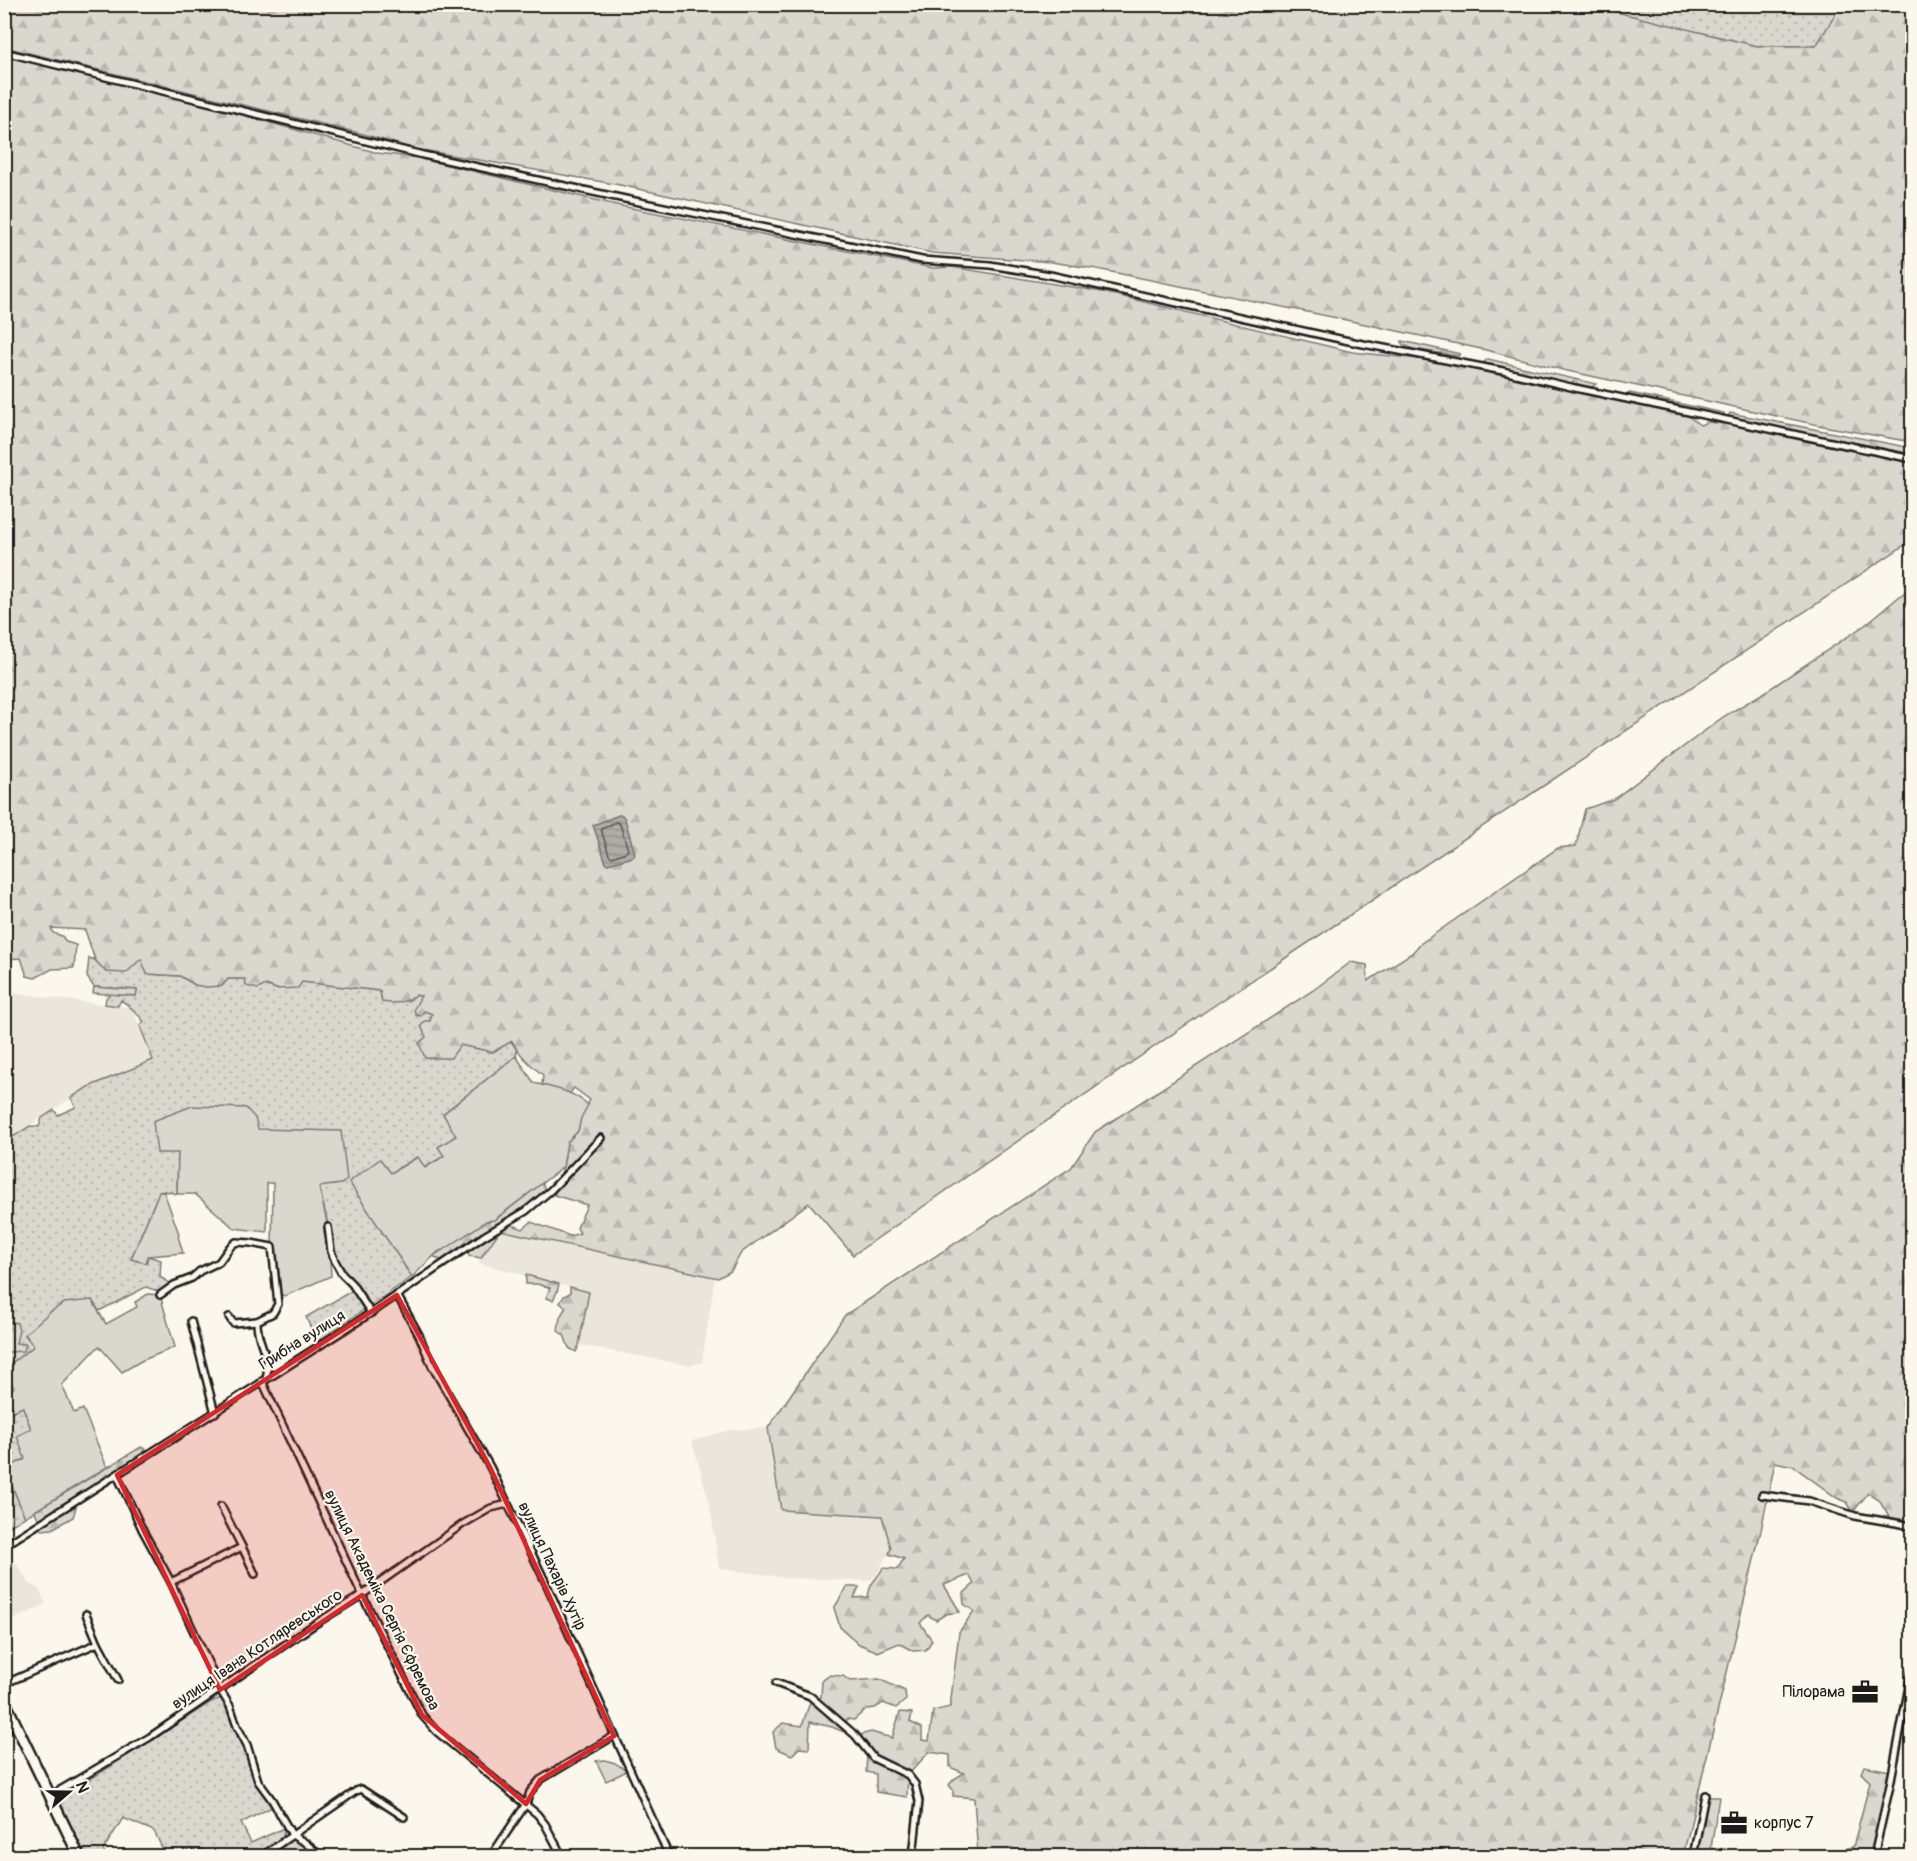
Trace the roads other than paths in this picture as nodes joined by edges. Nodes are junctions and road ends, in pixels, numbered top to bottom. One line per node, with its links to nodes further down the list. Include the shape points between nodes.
1 (4, 52): 2 (street, via 423,155 625,199 922,260 1050,275)
2 (1912, 459)
3 (601, 1138): 6 (street, Грибна вулиця, via 526,1211)
4 (328, 1227): 7 (street, via 333,1257)
5 (160, 1295): 10 (street, via 219,1262 236,1242 272,1247 278,1304 273,1313)
6 (397, 1295): 7 (street, Грибна вулиця); 17 (street, вулиця Пахарів Хутір)
7 (371, 1313): 12 (street, Грибна вулиця)
8 (229, 1317): 10 (street, via 233,1323)
9 (191, 1321): 14 (street)
10 (256, 1321): 11 (street)
11 (269, 1366): 12 (street); 13 (street)
12 (278, 1371): 13 (street, Грибна вулиця)
13 (264, 1380): 14 (street, Грибна вулиця); 24 (street, вулиця Академіка Сергія Єфремова)
14 (215, 1413): 15 (street, Грибна вулиця)
15 (117, 1475): 20 (street, Грибна вулиця); 23 (street)
16 (1762, 1495): 19 (street, via 1809,1501 1856,1516)
17 (508, 1504): 24 (street, вулиця Івана Котляревського, via 491,1508 463,1524); 35 (street, вулиця Пахарів Хутір)
18 (221, 1506): 21 (street)
19 (1912, 1527)
20 (4, 1546)
21 (242, 1547): 22 (street); 23 (street)
22 (255, 1574)
23 (171, 1582): 31 (street)
24 (363, 1595): 31 (street, вулиця Івана Котляревського); 38 (street, вулиця Академіка Сергія Єфремова, via 424,1718)
25 (86, 1614): 26 (street)
26 (98, 1642): 28 (street); 30 (street)
27 (1912, 1671): 34 (street)
28 (118, 1680)
29 (776, 1683): 47 (street, via 810,1696 855,1735 873,1758 908,1775 919,1801)
30 (4, 1684)
31 (220, 1690): 37 (street, вулиця Івана Котляревського); 40 (street, via 248,1747 258,1781)
32 (1912, 1697): 34 (street)
33 (4, 1700): 37 (main road)
34 (1906, 1702): 49 (street)
35 (614, 1736): 38 (street, via 540,1780); 46 (street, вулиця Пахарів Хутір)
36 (1705, 1795): 48 (street)
37 (50, 1796): 41 (main road)
38 (526, 1804): 44 (street); 45 (street, вулиця Академіка Сергія Єфремова, via 546,1824)
39 (404, 1817): 40 (street, via 361,1789)
40 (292, 1835): 42 (street); 43 (street)
41 (79, 1857)
42 (262, 1857)
43 (321, 1857)
44 (491, 1857)
45 (562, 1857)
46 (669, 1857)
47 (913, 1857)
48 (1693, 1857)
49 (1874, 1857)

